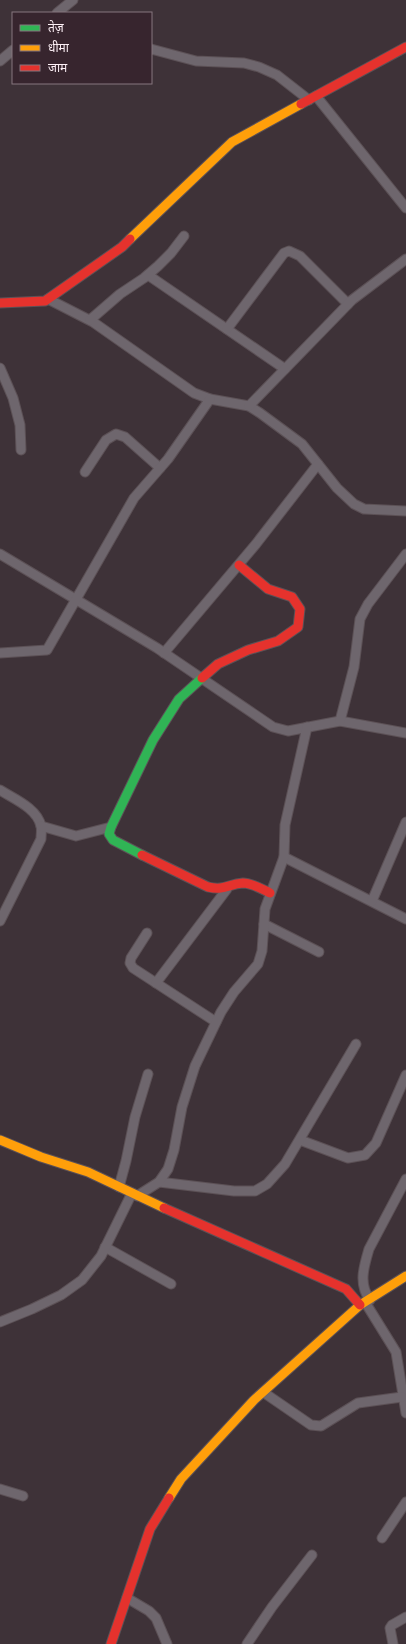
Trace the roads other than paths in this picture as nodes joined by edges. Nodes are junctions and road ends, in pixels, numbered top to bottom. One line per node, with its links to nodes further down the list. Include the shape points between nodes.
1 (70, 6): 2 (street)
2 (59, 12)
3 (406, 47): 7 (main road)
4 (152, 49): 7 (street, via 196,61 244,63 259,67 277,75)
5 (12, 51): 6 (street)
6 (0, 61)
7 (313, 98): 8 (street); 12 (main road, via 232,142 122,247)
8 (406, 208)
9 (184, 236): 11 (street, via 172,253)
10 (406, 258): 14 (street)
11 (148, 275): 15 (street, via 120,294); 16 (street)
12 (48, 299): 13 (main road); 15 (street)
13 (0, 303)
14 (348, 304): 16 (street, via 300,256 289,251 284,253); 18 (street)
15 (90, 320): 19 (street, via 194,393)
16 (226, 328): 18 (street)
17 (0, 368): 21 (street, via 13,398 20,425)
18 (285, 369): 20 (street)
19 (210, 399): 20 (street); 23 (street)
20 (249, 406): 22 (street, via 302,444)
21 (21, 450)
22 (318, 464): 25 (street, via 337,488 359,507); 28 (street)
23 (160, 468): 24 (street, via 125,437 116,434 106,440); 29 (street, via 134,498)
24 (85, 472)
25 (406, 511)
26 (0, 554): 29 (street)
27 (406, 554): 33 (street, via 368,604 360,619 354,662)
28 (238, 565): 31 (street); 32 (main road, via 268,589 292,597 300,609 298,627 278,641 248,650 218,664)
29 (76, 599): 30 (street, via 47,650); 31 (street)
30 (0, 653)
31 (164, 653): 32 (street)
32 (202, 678): 34 (street, via 274,727 288,731); 39 (main road, via 179,699 153,740)
33 (340, 721): 34 (street); 35 (street)
34 (307, 728): 40 (street, via 285,825)
35 (406, 733)
36 (0, 790): 38 (street, via 36,814)
37 (406, 822): 43 (street)
38 (41, 826): 39 (street, via 76,836); 45 (street, via 41,839)
39 (111, 827): 41 (main road, via 109,834 122,845 215,890)
40 (284, 857): 42 (street); 43 (street)
41 (227, 889): 42 (main road, via 243,883); 49 (street)
42 (270, 892): 46 (street)
43 (372, 901): 44 (street)
44 (406, 919)
45 (0, 921)
46 (264, 924): 48 (street); 50 (street, via 262,951 258,964 234,992)
47 (147, 933): 49 (street, via 130,963 133,968)
48 (319, 952)
49 (156, 983): 50 (street)
50 (216, 1022): 57 (street, via 195,1066 182,1107 174,1150 168,1169)
51 (356, 1044): 55 (street)
52 (148, 1074): 58 (street)
53 (406, 1075): 55 (street, via 376,1143 365,1155 348,1158)
54 (0, 1140): 58 (main road, via 88,1172)
55 (300, 1140): 57 (street, via 285,1164 267,1184 255,1191)
56 (406, 1179): 63 (street, via 369,1249 363,1271)
57 (159, 1182): 59 (street)
58 (119, 1187): 59 (main road)
59 (134, 1195): 60 (street); 63 (main road, via 346,1289)
60 (105, 1247): 62 (street); 64 (street, via 82,1280 61,1295)
61 (406, 1276): 63 (main road)
62 (171, 1284)
63 (365, 1302): 65 (main road); 66 (street, via 396,1352)
64 (0, 1322)
65 (263, 1392): 66 (street, via 311,1425 322,1426 358,1403); 73 (main road, via 181,1479 150,1529)
66 (402, 1397): 67 (street)
67 (406, 1413)
68 (0, 1489): 69 (street)
69 (23, 1496)
70 (406, 1502): 71 (street)
71 (382, 1538)
72 (312, 1555): 77 (street)
73 (127, 1598): 75 (main road); 76 (street, via 150,1611 156,1618)
74 (406, 1617): 78 (street, via 390,1628)
75 (111, 1644)
76 (167, 1644)
77 (247, 1644)
78 (393, 1644)

